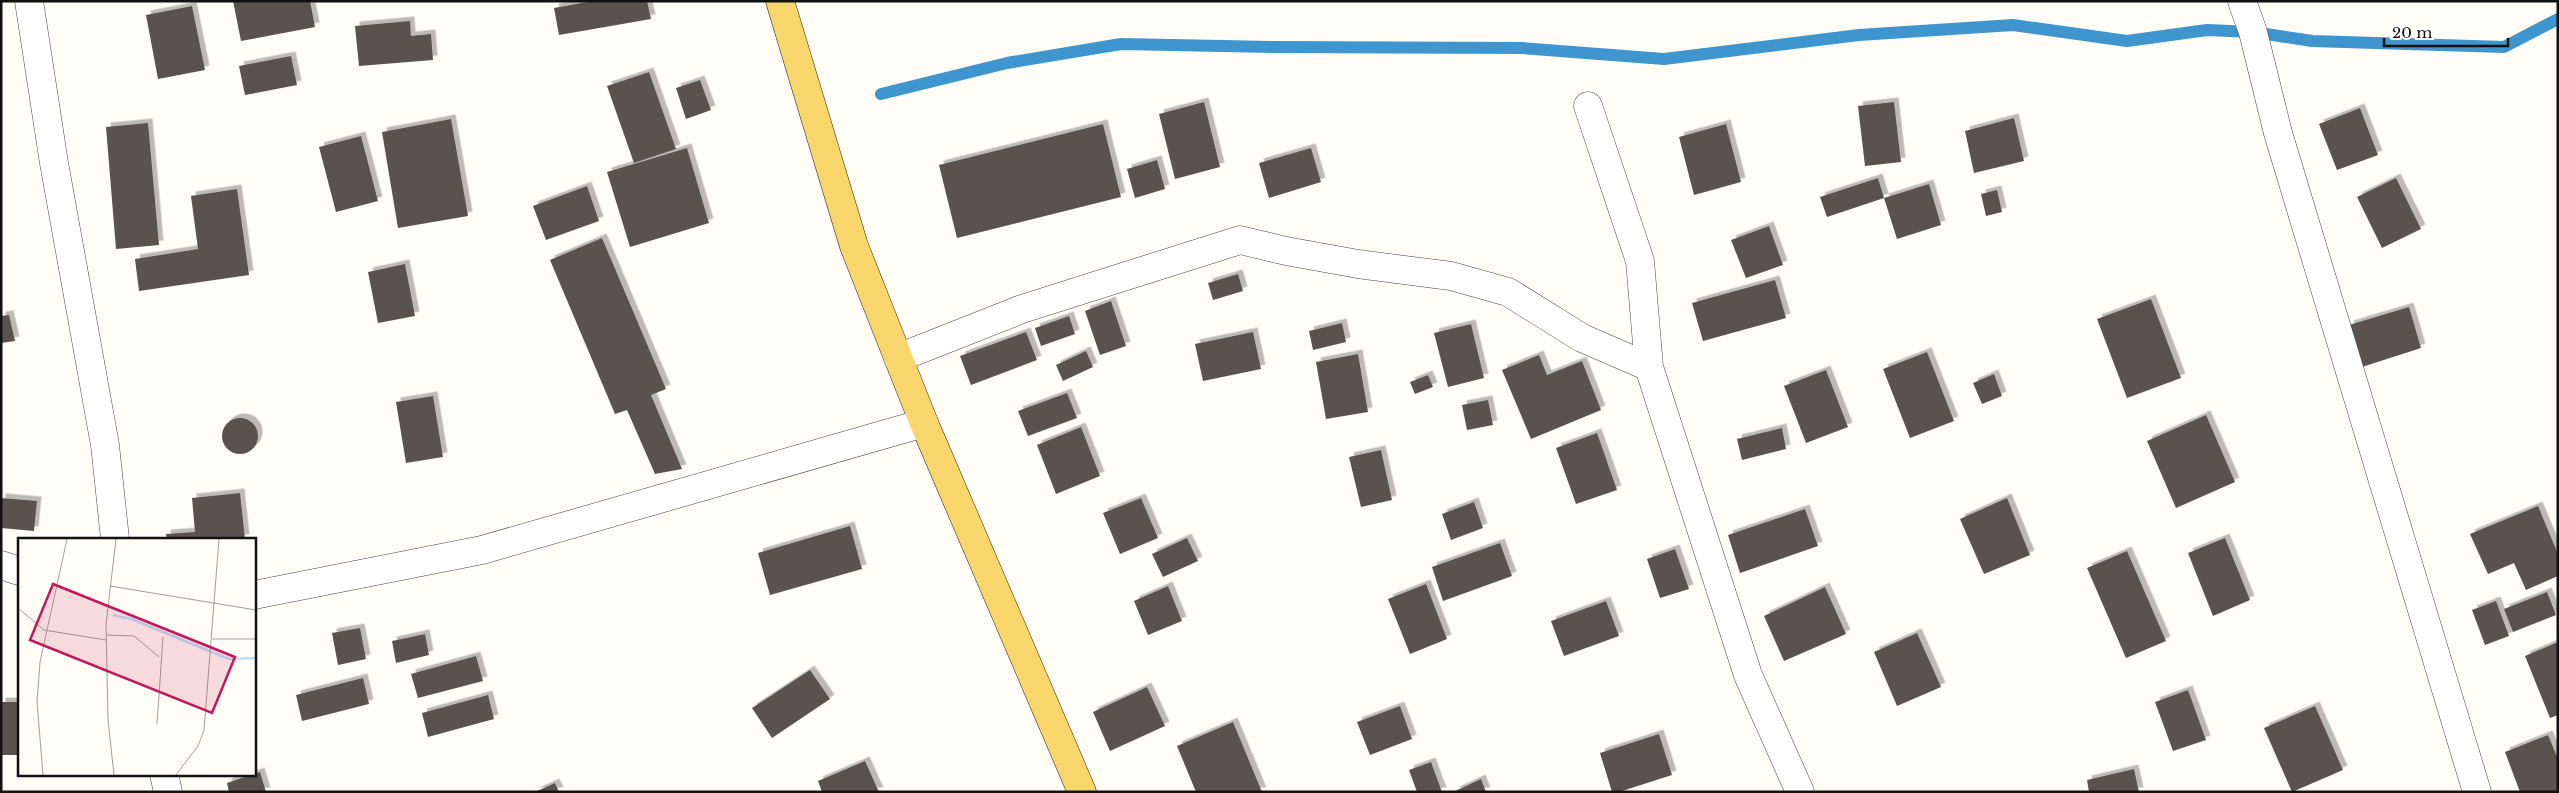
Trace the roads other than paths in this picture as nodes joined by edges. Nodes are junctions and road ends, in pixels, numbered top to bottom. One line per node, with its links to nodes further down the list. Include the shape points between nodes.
1 (29, 1): 8 (street, via 54,163 105,445)
2 (780, 1): 5 (main road, via 854,246)
3 (2242, 1): 16 (street, via 2281,142)
4 (1588, 106): 6 (street, via 1640,261)
5 (898, 358): 6 (street, via 1022,309 1240,240 1358,264 1451,276 1508,292 1582,338); 7 (main road)
6 (1649, 367): 15 (street, via 1748,675)
7 (924, 423): 11 (street, via 482,550); 14 (main road)
8 (115, 538)
9 (1, 565): 10 (street)
10 (18, 571)
11 (255, 595)
12 (164, 776): 13 (street)
13 (168, 792)
14 (1082, 792)
15 (1800, 792)
16 (2477, 792)

